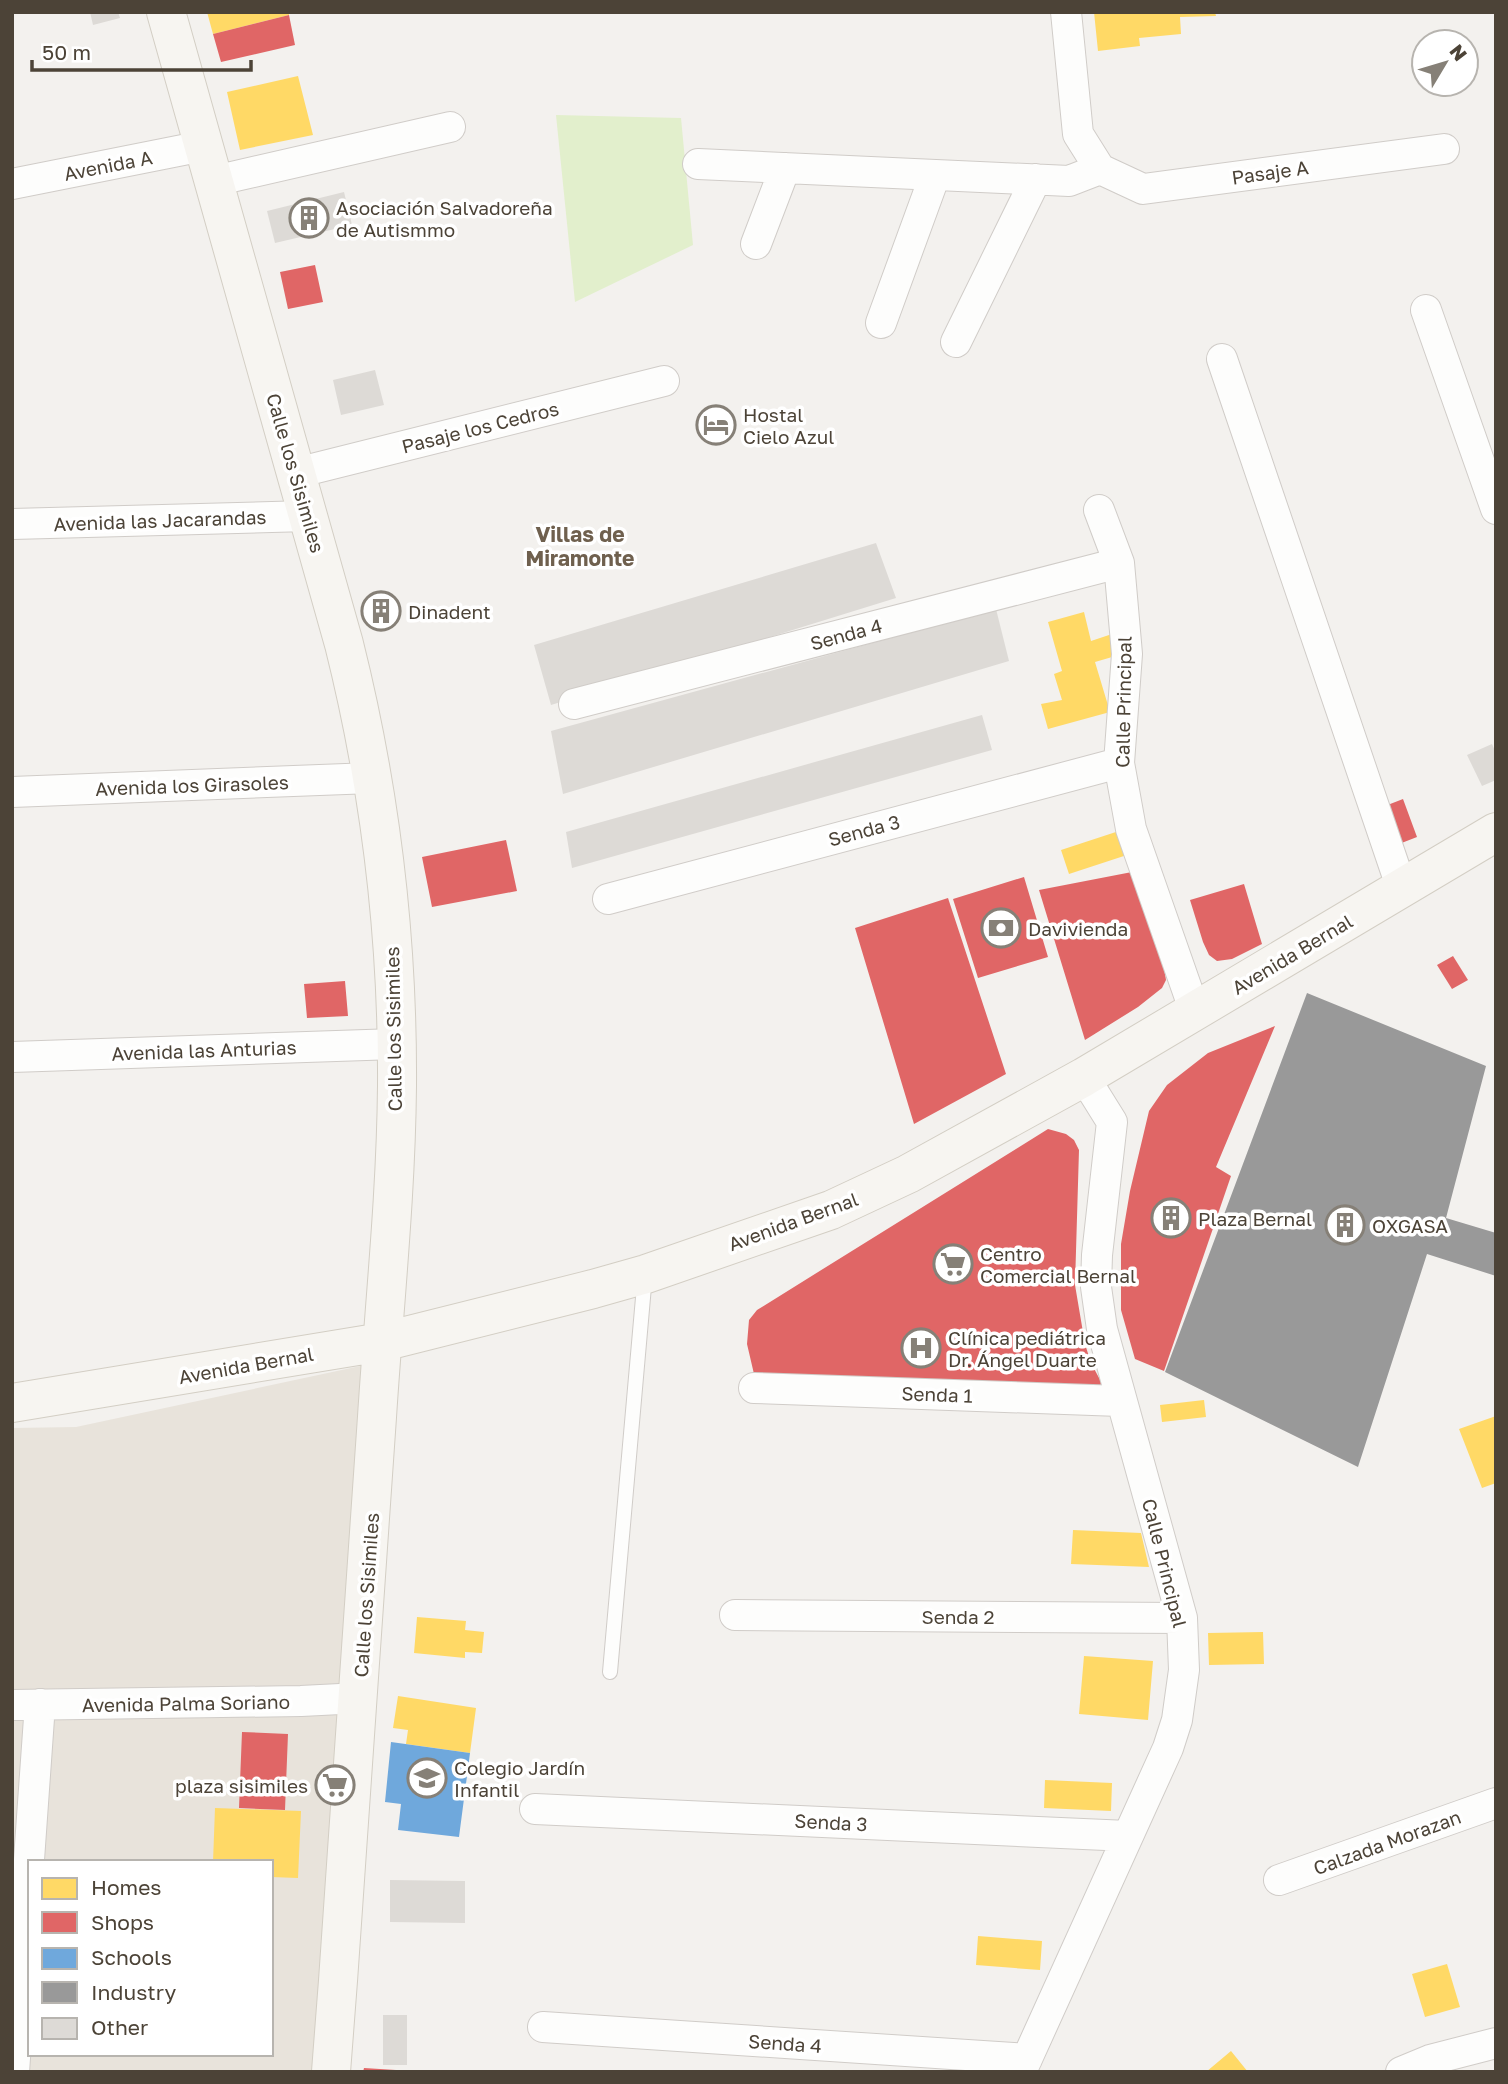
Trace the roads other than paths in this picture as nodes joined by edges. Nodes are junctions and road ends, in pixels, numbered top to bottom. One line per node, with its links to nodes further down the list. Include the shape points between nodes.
1 (166, 12): 5 (main road, Calle los Sisimiles)
2 (1066, 12): 8 (street, via 1079,134)
3 (450, 127): 5 (street, Avenida A, via 240,173)
4 (1444, 149): 8 (street, Pasaje A, via 1143,189)
5 (208, 164): 11 (street, Avenida A); 18 (main road, Calle los Sisimiles)
6 (698, 164): 7 (street)
7 (785, 168): 9 (street); 12 (street)
8 (1100, 169): 10 (street, via 1069,181)
9 (935, 175): 10 (street); 14 (street)
10 (1036, 179): 15 (street)
11 (12, 184)
12 (755, 244)
13 (1426, 310): 19 (street)
14 (881, 323)
15 (956, 342)
16 (1222, 359): 29 (street)
17 (664, 382): 18 (street, Pasaje los Cedros)
18 (296, 473): 21 (main road, Calle los Sisimiles)
19 (1496, 509)
20 (1099, 510): 23 (street, Calle Principal)
21 (308, 516): 22 (street, Avenida las Jacarandas); 26 (main road, Calle los Sisimiles, via 361,710)
22 (12, 524)
23 (1119, 563): 24 (street, Senda 4); 25 (street, Calle Principal, via 1127,654)
24 (573, 704)
25 (1119, 763): 30 (street, Senda 3); 31 (street, Calle Principal, via 1131,829)
26 (372, 778): 27 (street, Avenida los Girasoles); 32 (main road, Calle los Sisimiles, via 389,906)
27 (12, 792)
28 (1496, 832): 29 (main road, Avenida Bernal)
29 (1402, 889): 31 (main road, Avenida Bernal)
30 (608, 899)
31 (1195, 1012): 34 (main road, Avenida Bernal)
32 (396, 1044): 33 (street, Avenida las Anturias); 36 (main road, Calle los Sisimiles, via 389,1278)
33 (12, 1056)
34 (1084, 1077): 35 (main road, Avenida Bernal, via 908,1174 831,1210); 38 (street, Calle Principal, via 1111,1122 1096,1287)
35 (646, 1274): 36 (main road, Avenida Bernal); 42 (lane)
36 (382, 1342): 39 (main road, Avenida Bernal); 43 (main road, Calle los Sisimiles)
37 (754, 1388): 38 (street, Senda 1)
38 (1120, 1401): 41 (street, Calle Principal)
39 (12, 1403)
40 (735, 1615): 41 (street, Senda 2)
41 (1182, 1618): 47 (street, Calle Principal, via 1184,1670 1177,1720)
42 (610, 1672)
43 (360, 1698): 44 (street, Avenida Palma Soriano); 53 (main road, Calle los Sisimiles)
44 (26, 1704): 52 (street)
45 (1496, 1803): 48 (street, Calzada Morazan)
46 (535, 1809): 47 (street, Senda 3)
47 (1128, 1836): 51 (street, Calle Principal)
48 (1279, 1880)
49 (543, 2027): 51 (street, Senda 4)
50 (1496, 2043): 54 (street)
51 (1024, 2066)
52 (14, 2072)
53 (331, 2072)
54 (1401, 2072)

